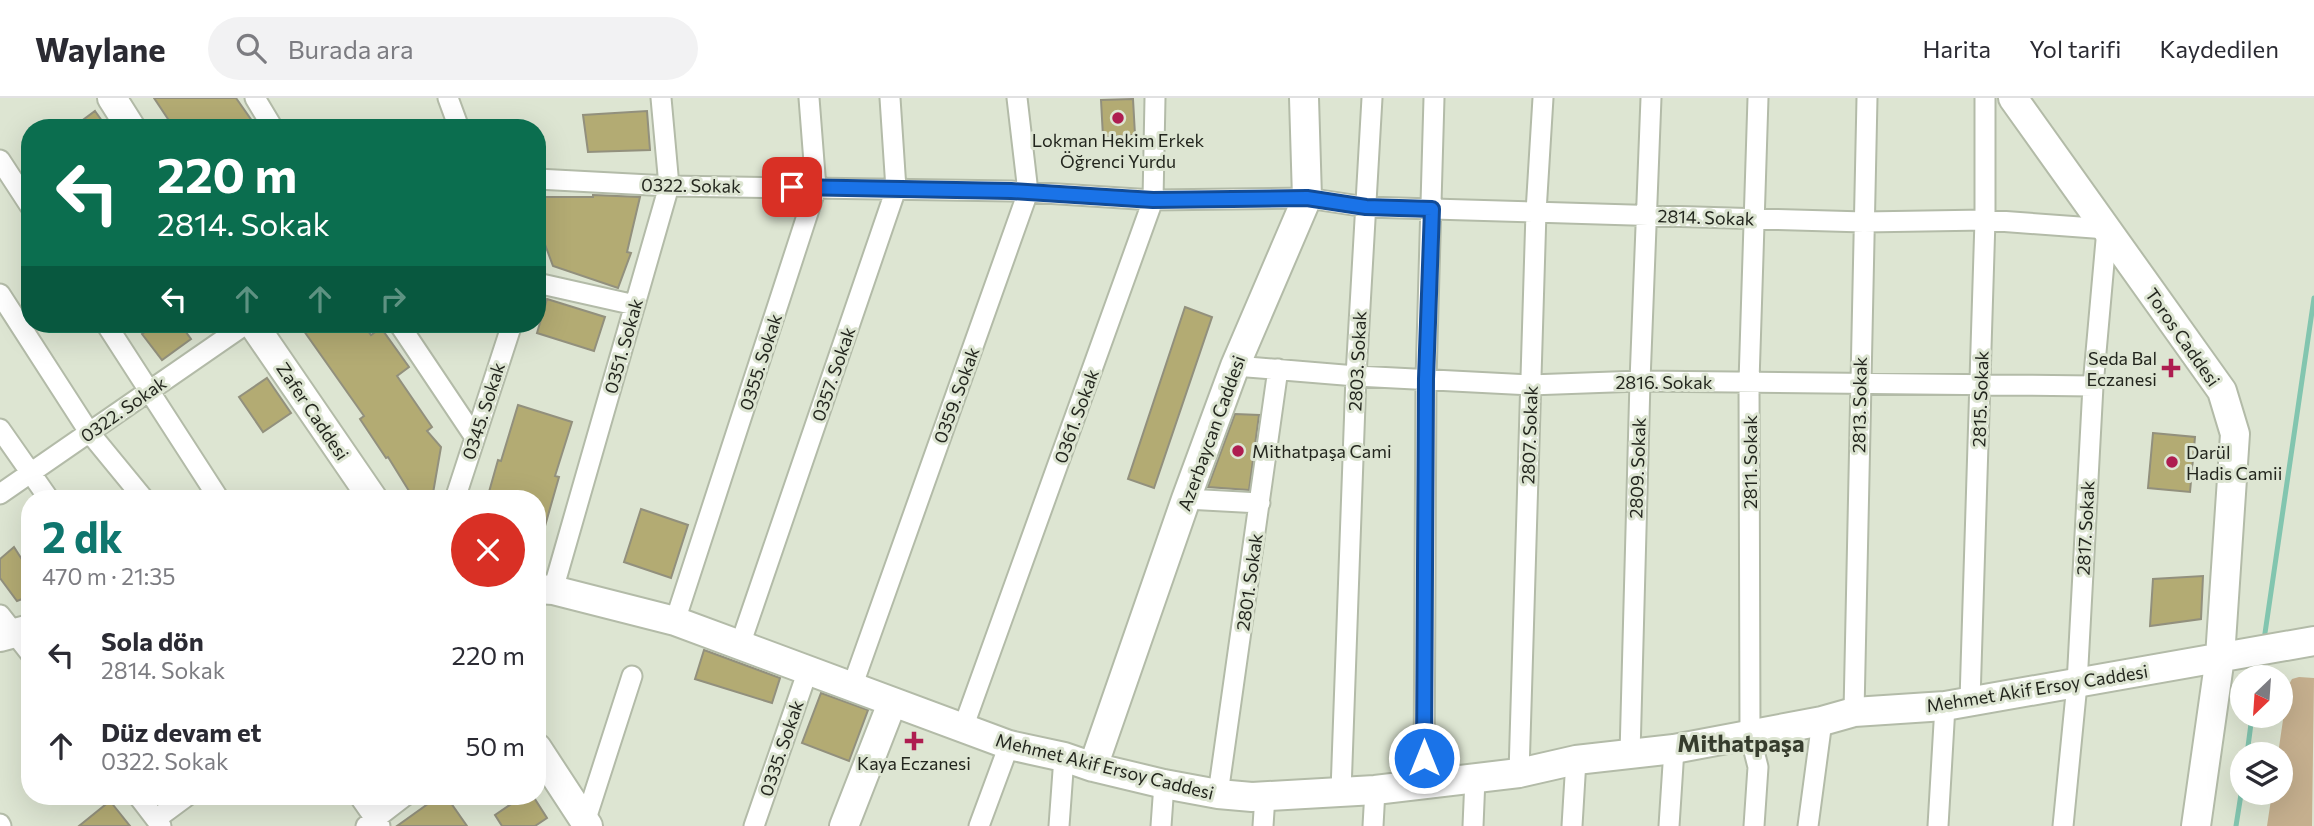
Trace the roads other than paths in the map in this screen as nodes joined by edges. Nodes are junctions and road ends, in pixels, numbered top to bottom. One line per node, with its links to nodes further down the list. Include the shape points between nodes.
1 (112, 98): 18 (street)
2 (255, 98): 19 (street)
3 (448, 98): 20 (street)
4 (661, 98): 23 (street, 0351. Sokak)
5 (809, 98): 24 (street, 0355. Sokak)
6 (890, 98): 25 (street, 0357. Sokak)
7 (1017, 98): 27 (street, 0359. Sokak)
8 (1155, 98): 29 (street, 0361. Sokak)
9 (1304, 98): 28 (street, Azerbaycan Caddesi)
10 (1372, 98): 30 (street, 2803. Sokak)
11 (1434, 98): 31 (street)
12 (1543, 98): 32 (street, 2807. Sokak)
13 (1651, 98): 33 (street, 2809. Sokak)
14 (1758, 98): 34 (street, 2811. Sokak)
15 (1867, 98): 36 (street, 2813. Sokak)
16 (1985, 98): 35 (street, 2815. Sokak)
17 (2013, 98): 37 (street, Toros Caddesi)
18 (125, 119)
19 (268, 119)
20 (456, 119)
21 (0, 160): 26 (street)
22 (546, 179): 23 (street, 0322. Sokak)
23 (669, 186): 24 (street, 0322. Sokak); 40 (street, 0351. Sokak)
24 (816, 188): 25 (street, 0322. Sokak); 73 (street, 0355. Sokak)
25 (896, 189): 27 (street, 0322. Sokak); 75 (street, 0357. Sokak)
26 (21, 192)
27 (1028, 192): 29 (street, 0322. Sokak); 80 (street, 0359. Sokak)
28 (1307, 198): 29 (street, 0322. Sokak); 30 (street, 2814. Sokak); 48 (street, Azerbaycan Caddesi)
29 (1153, 200): 85 (street, 0361. Sokak)
30 (1366, 207): 31 (street, 2814. Sokak); 50 (street, 2803. Sokak)
31 (1432, 209): 32 (street, 2814. Sokak); 51 (street)
32 (1536, 212): 33 (street, 2814. Sokak); 55 (street, 2807. Sokak)
33 (1646, 215): 34 (street, 2814. Sokak); 52 (street, 2809. Sokak)
34 (1754, 218): 36 (street, 2814. Sokak); 53 (street, 2811. Sokak)
35 (1985, 220): 36 (street, 2814. Sokak); 37 (street, 2814. Sokak); 56 (street, 2815. Sokak)
36 (1864, 222): 54 (street, 2813. Sokak)
37 (2107, 229): 57 (street, 2817. Sokak); 76 (street, Toros Caddesi, via 2222,391 2235,434)
38 (546, 284): 40 (street)
39 (0, 294): 41 (street)
40 (635, 305): 71 (street, 0351. Sokak)
41 (21, 327)
42 (25, 333): 60 (street)
43 (112, 333): 58 (street)
44 (233, 333): 58 (street, 0322. Sokak)
45 (259, 333): 66 (street, Zafer Caddesi)
46 (405, 333): 61 (street)
47 (509, 333): 61 (street, 0345. Sokak)
48 (1235, 366): 49 (street, 2816. Sokak); 69 (street, Azerbaycan Caddesi)
49 (1278, 369): 50 (street, 2816. Sokak); 70 (street, 2801. Sokak)
50 (1356, 376): 51 (street, 2816. Sokak); 99 (street, 2803. Sokak)
51 (1426, 379): 55 (street, 2816. Sokak); 97 (street)
52 (1640, 381): 53 (street, 2816. Sokak); 55 (street, 2816. Sokak); 89 (street, 2809. Sokak)
53 (1749, 382): 54 (street, 2816. Sokak); 86 (street, 2811. Sokak)
54 (1860, 382): 56 (street, 2816. Sokak); 83 (street, 2813. Sokak)
55 (1530, 385): 94 (street, 2807. Sokak)
56 (1980, 385): 57 (street, 2816. Sokak); 82 (street, 2815. Sokak)
57 (2093, 386): 79 (street, 2817. Sokak)
58 (149, 390): 60 (street, 0322. Sokak); 65 (street)
59 (0, 429): 62 (street)
60 (89, 432): 62 (street, 0322. Sokak); 64 (street)
61 (474, 436): 67 (street, 0345. Sokak)
62 (31, 473): 63 (street); 68 (street, 0322. Sokak)
63 (43, 490)
64 (137, 490)
65 (213, 490)
66 (367, 490)
67 (458, 490)
68 (0, 494)
69 (1186, 499): 70 (street); 93 (street, Azerbaycan Caddesi)
70 (1260, 503): 100 (street, 2801. Sokak)
71 (546, 586)
72 (546, 589): 73 (street, Mehmet Akif Ersoy Caddesi)
73 (676, 621): 75 (street, Mehmet Akif Ersoy Caddesi)
74 (2314, 641): 76 (street, Mehmet Akif Ersoy Caddesi)
75 (740, 645): 77 (street, Mehmet Akif Ersoy Caddesi)
76 (2220, 657): 79 (street, Mehmet Akif Ersoy Caddesi); 123 (street, Toros Caddesi)
77 (808, 670): 80 (street, Mehmet Akif Ersoy Caddesi); 109 (street, 0335. Sokak)
78 (632, 676): 108 (street)
79 (2077, 684): 82 (street, Mehmet Akif Ersoy Caddesi); 122 (street, 2817. Sokak)
80 (852, 687): 81 (street, Mehmet Akif Ersoy Caddesi)
81 (892, 703): 85 (street, Mehmet Akif Ersoy Caddesi); 110 (street)
82 (1957, 703): 83 (street, Mehmet Akif Ersoy Caddesi); 121 (street, 2815. Sokak)
83 (1854, 712): 84 (street, Mehmet Akif Ersoy Caddesi)
84 (1822, 721): 86 (street, Mehmet Akif Ersoy Caddesi); 120 (street)
85 (963, 728): 87 (street, Mehmet Akif Ersoy Caddesi)
86 (1751, 735): 88 (street, Mehmet Akif Ersoy Caddesi); 119 (street, 2811. Sokak, via 1758,767)
87 (1009, 745): 90 (street, Mehmet Akif Ersoy Caddesi); 111 (street)
88 (1674, 749): 89 (street, Mehmet Akif Ersoy Caddesi); 118 (street)
89 (1630, 754): 91 (street, Mehmet Akif Ersoy Caddesi)
90 (1064, 757): 93 (street, Mehmet Akif Ersoy Caddesi); 112 (street)
91 (1576, 760): 94 (street, Mehmet Akif Ersoy Caddesi); 117 (street)
92 (546, 762): 108 (street)
93 (1093, 767): 96 (street, Mehmet Akif Ersoy Caddesi)
94 (1518, 773): 95 (street, Mehmet Akif Ersoy Caddesi)
95 (1475, 778): 97 (street, Mehmet Akif Ersoy Caddesi); 116 (street)
96 (1164, 784): 100 (street, Mehmet Akif Ersoy Caddesi); 113 (street)
97 (1424, 785): 98 (street, Mehmet Akif Ersoy Caddesi)
98 (1375, 790): 99 (street, Mehmet Akif Ersoy Caddesi); 115 (street)
99 (1341, 791): 101 (street, Mehmet Akif Ersoy Caddesi)
100 (1218, 794): 101 (street, Mehmet Akif Ersoy Caddesi)
101 (1265, 796): 114 (street)
102 (145, 805): 106 (street)
103 (178, 805): 106 (street)
104 (364, 805): 107 (street)
105 (395, 805): 107 (street)
106 (159, 823)
107 (374, 824)
108 (587, 824)
109 (754, 826)
110 (844, 826)
111 (979, 826)
112 (1059, 826)
113 (1161, 826)
114 (1263, 826)
115 (1373, 826)
116 (1473, 826)
117 (1572, 826)
118 (1669, 826)
119 (1754, 826)
120 (1808, 826)
121 (1938, 826)
122 (2063, 826)
123 (2196, 826)

